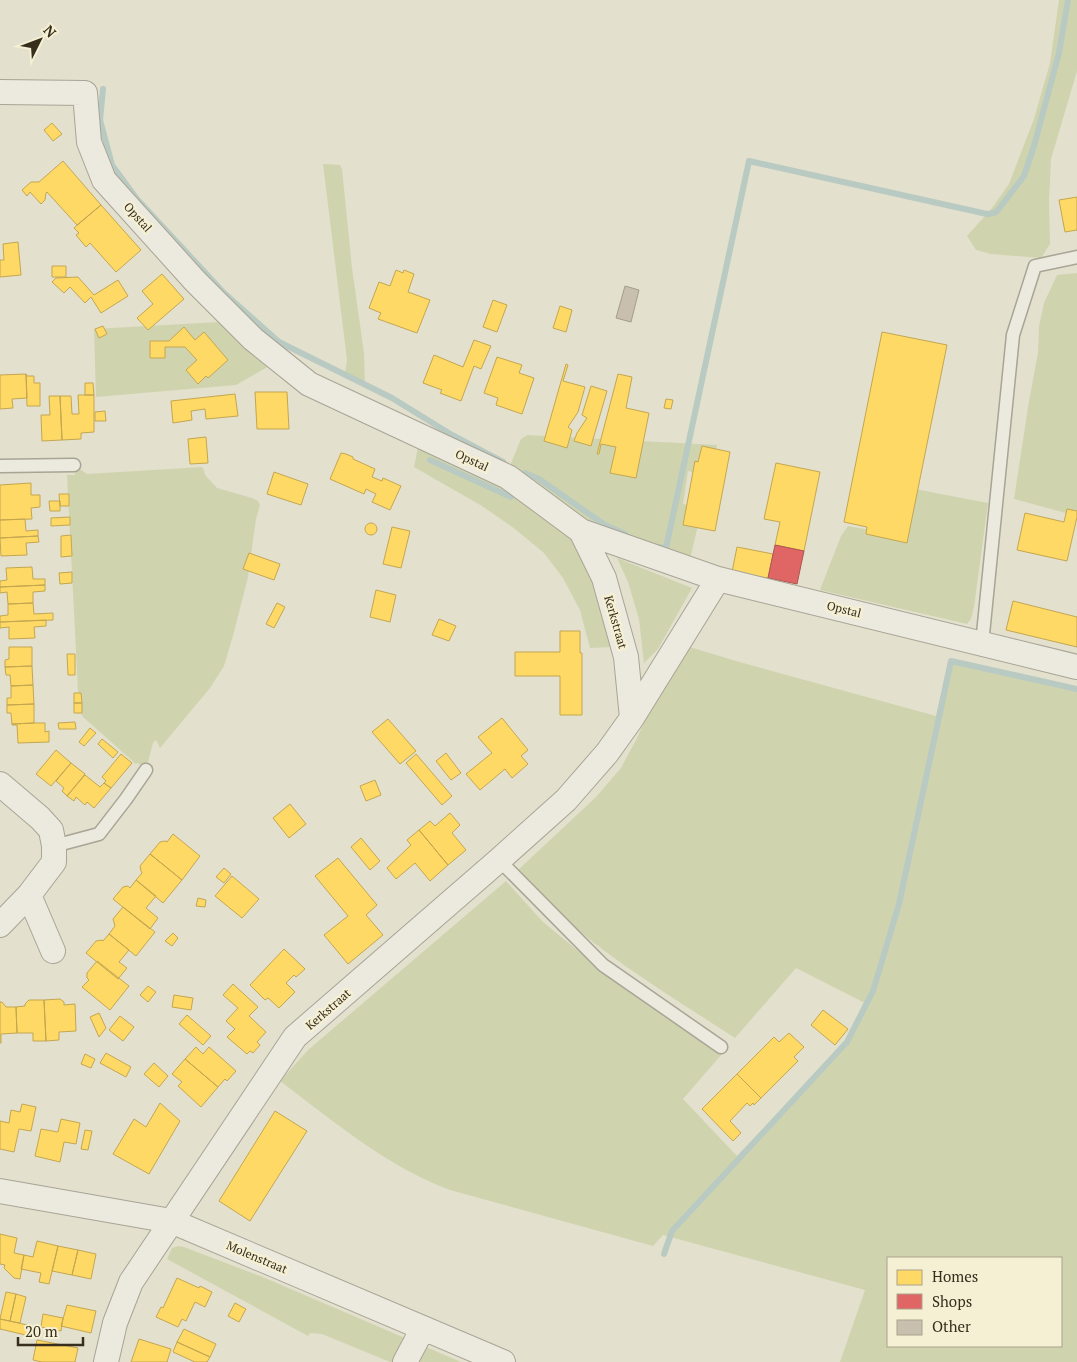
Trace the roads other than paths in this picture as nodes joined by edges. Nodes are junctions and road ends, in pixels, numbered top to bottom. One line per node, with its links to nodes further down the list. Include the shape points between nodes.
1 (0, 92): 5 (street, Opstal, via 85,93 89,142 104,180 253,340 309,384 508,476)
2 (1077, 257): 7 (lane, via 1035,266 1013,335)
3 (74, 465): 4 (lane)
4 (0, 466)
5 (581, 531): 6 (street, Opstal); 9 (street, Kerkstraat, via 604,578 626,657)
6 (718, 579): 7 (street, Opstal); 9 (street, Kerkstraat)
7 (982, 644): 8 (street, Opstal)
8 (1077, 667)
9 (632, 718): 13 (street, Kerkstraat, via 566,800)
10 (146, 770): 12 (lane, via 98,834)
11 (0, 784): 12 (street, via 40,818 50,830)
12 (54, 846): 14 (street, via 54,862)
13 (499, 860): 17 (lane, via 603,965); 19 (street, Kerkstraat, via 295,1038)
14 (29, 895): 15 (street); 16 (street)
15 (0, 925)
16 (53, 951)
17 (721, 1047)
18 (0, 1191): 19 (street, Molenstraat)
19 (171, 1220): 20 (street, Molenstraat); 21 (street, Kerkstraat, via 131,1282 115,1323)
20 (422, 1328): 22 (street); 23 (street, Molenstraat)
21 (106, 1362)
22 (405, 1362)
23 (503, 1362)

